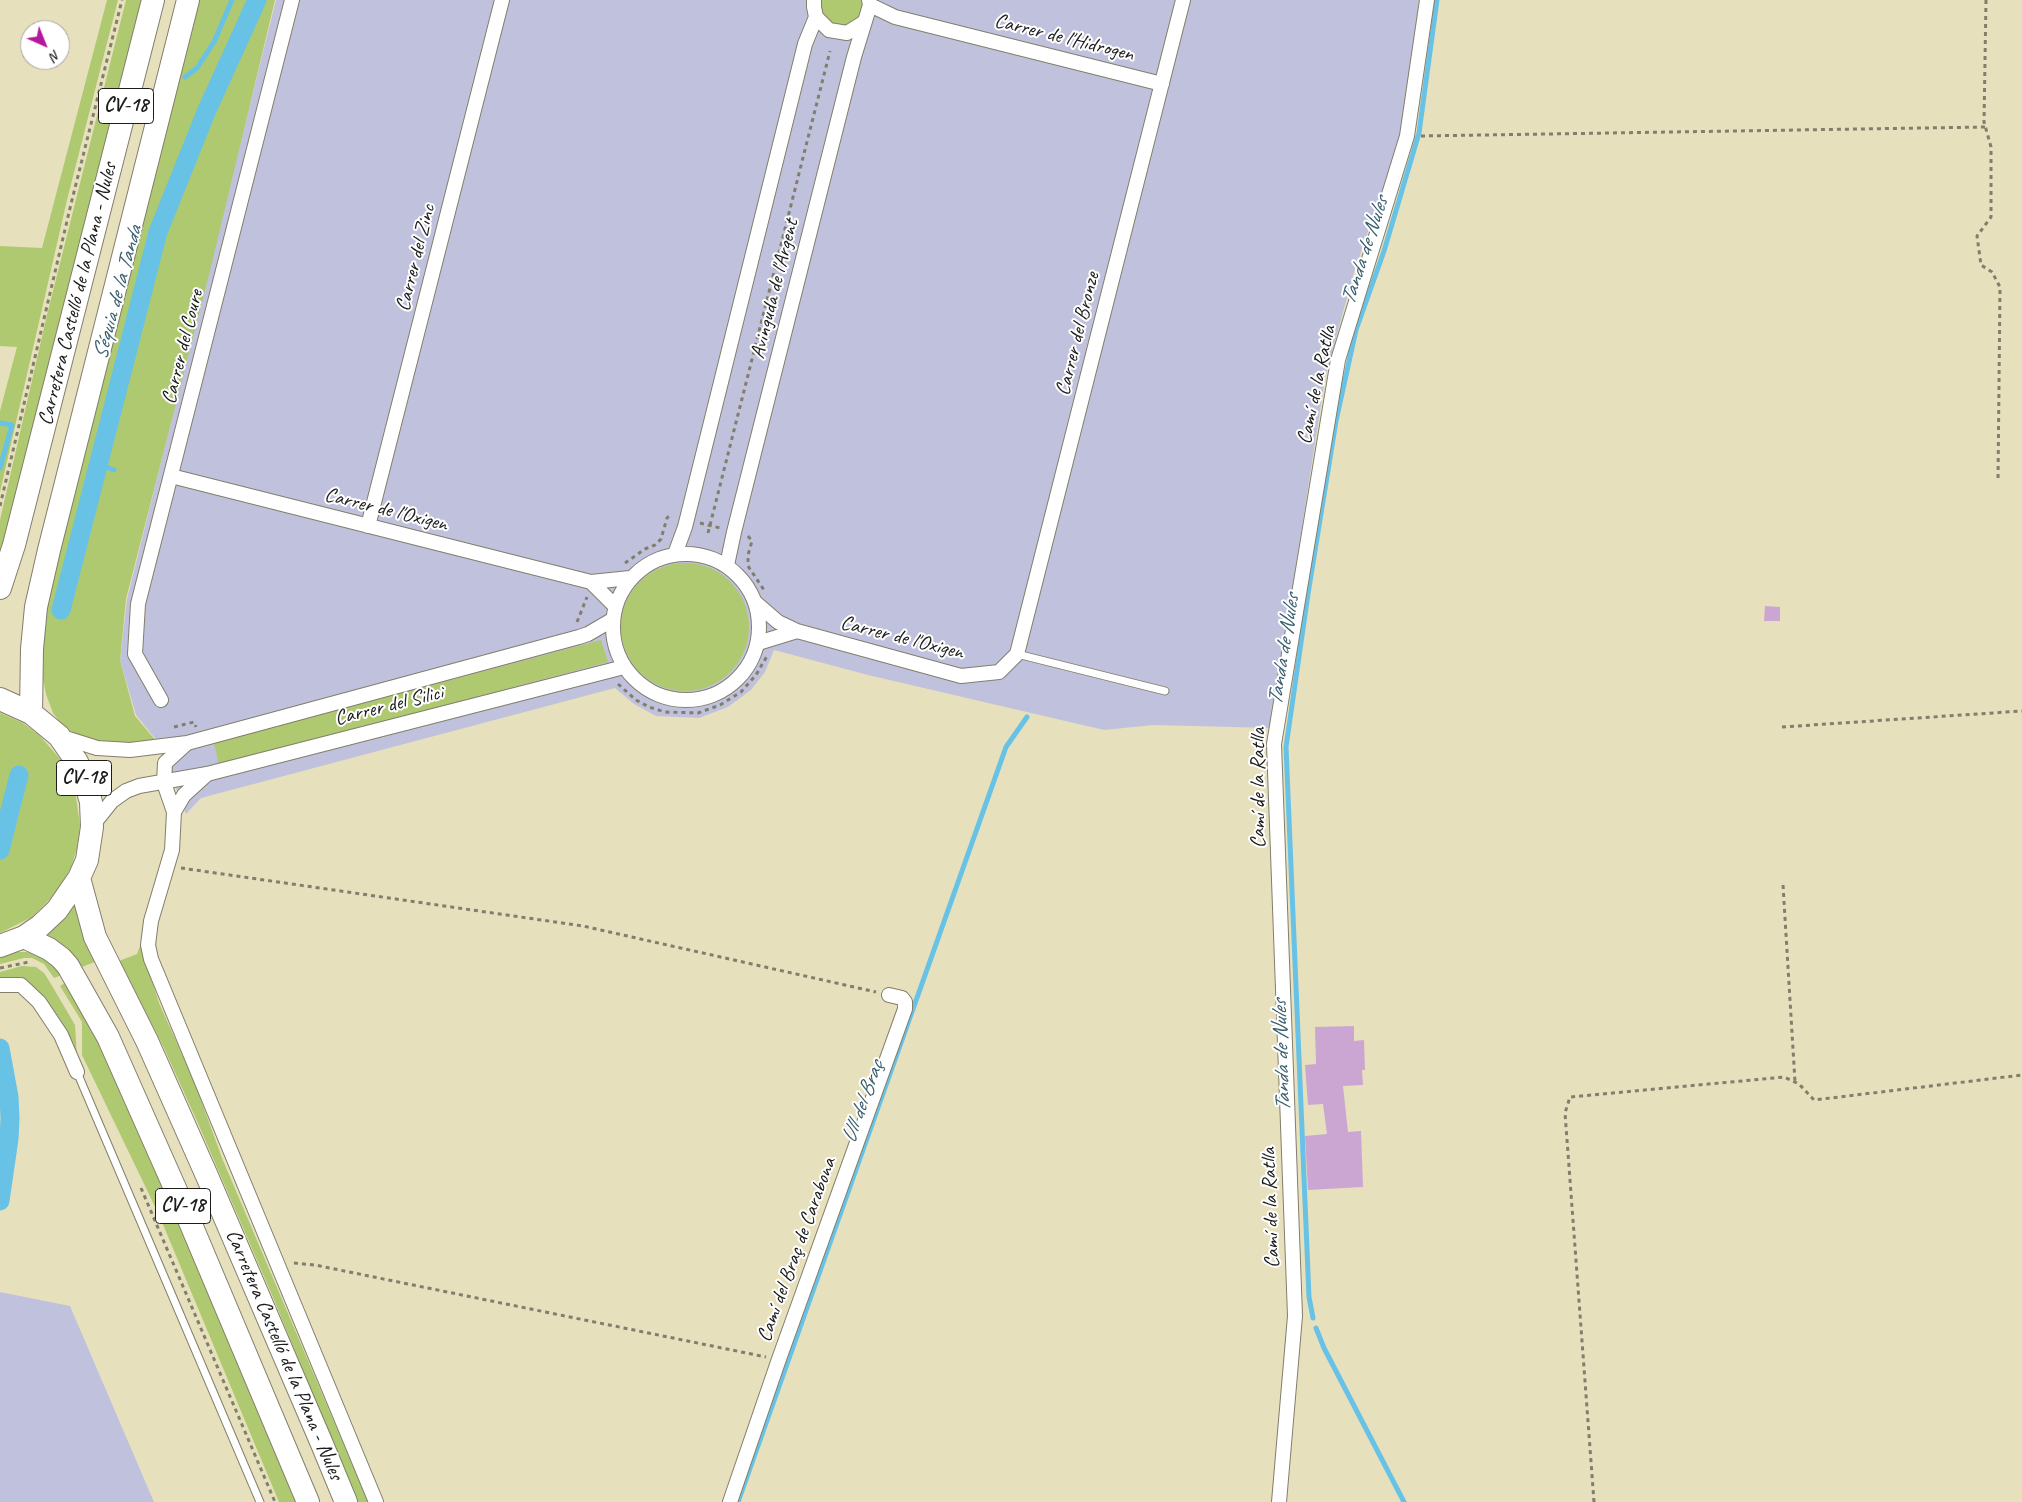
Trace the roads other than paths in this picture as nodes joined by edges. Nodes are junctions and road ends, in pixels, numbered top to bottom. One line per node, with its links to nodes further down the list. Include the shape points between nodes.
1 (153, 0): 18 (main road, Carretera Castelló de la Plana - Nules / CV-18, via 14,545)
2 (188, 0): 28 (main road, Carretera Castelló de la Plana - Nules / CV-18, via 36,607)
3 (292, 0): 12 (street, Carrer del Coure)
4 (502, 0): 13 (street, Carrer del Zinc)
5 (814, 0): 9 (street)
6 (1183, 0): 11 (street, Carrer del Bronze)
7 (1427, 0): 46 (street, Camí de la Ratlla, via 1407,136 1338,360 1274,744 1294,1316)
8 (870, 3): 10 (street, Avinguda de l'Argent); 11 (street, Carrer de l'Hidrogen, via 895,17)
9 (816, 16): 10 (street, via 829,30 847,33); 14 (street, Avinguda de l'Argent, via 805,44 685,527)
10 (864, 23): 15 (street, Avinguda de l'Argent)
11 (1162, 84): 23 (street, Carrer del Bronze)
12 (171, 476): 13 (street, Carrer de l'Oxigen); 27 (street, Carrer del Coure, via 138,604 135,654)
13 (368, 526): 17 (street, Carrer de l'Oxigen)
14 (675, 554): 15 (street, via 700,555); 16 (street, via 659,559)
15 (727, 565): 19 (street)
16 (630, 578): 17 (street, Carrer de l'Oxigen); 20 (street, via 621,591)
17 (591, 582): 20 (street)
18 (0, 588)
19 (756, 603): 21 (street, Carrer de l'Oxigen, via 778,622); 22 (street)
20 (614, 613): 24 (street, via 614,645); 30 (street, Carrer del Silici, via 588,634)
21 (797, 632): 22 (street, Carrer de l'Oxigen); 23 (street, Carrer de l'Oxigen, via 961,676 999,672)
22 (758, 642): 24 (street, via 749,664 733,683 712,696 688,701 655,694 641,686)
23 (1017, 654): 25 (lane)
24 (624, 668): 31 (street, Carrer del Silici)
25 (1165, 691)
26 (0, 699): 28 (main road, CV-18)
27 (161, 700)
28 (31, 713): 29 (main road, CV-18)
29 (59, 736): 30 (street, Carrer del Silici, via 98,748 130,750); 34 (main road, CV-18, via 84,778 91,802)
30 (187, 743): 32 (street, Carrer del Silici, via 165,763)
31 (207, 774): 32 (street, Carrer del Silici); 33 (street, via 184,795)
32 (164, 783): 33 (street); 34 (street, Carrer del Silici, via 126,791 112,801)
33 (174, 812): 44 (street, via 172,850 151,921 148,945 151,959)
34 (92, 827): 35 (main road, CV-18, via 87,860)
35 (79, 878): 36 (main road, CV-18, via 57,910); 43 (main road, Carretera Castelló de la Plana - Nules / CV-18, via 95,937 147,1041 207,1176)
36 (24, 937): 37 (main road, CV-18); 42 (main road, Carretera Castelló de la Plana - Nules / CV-18, via 48,948 68,966 108,1037)
37 (0, 946)
38 (0, 985): 40 (street, via 21,985 39,1002 61,1035)
39 (889, 995): 45 (street, Camí del Braç de Carabona, via 902,998 905,1009)
40 (77, 1072): 41 (lane)
41 (260, 1502)
42 (308, 1502)
43 (346, 1502)
44 (376, 1502)
45 (730, 1502)
46 (1279, 1502)

